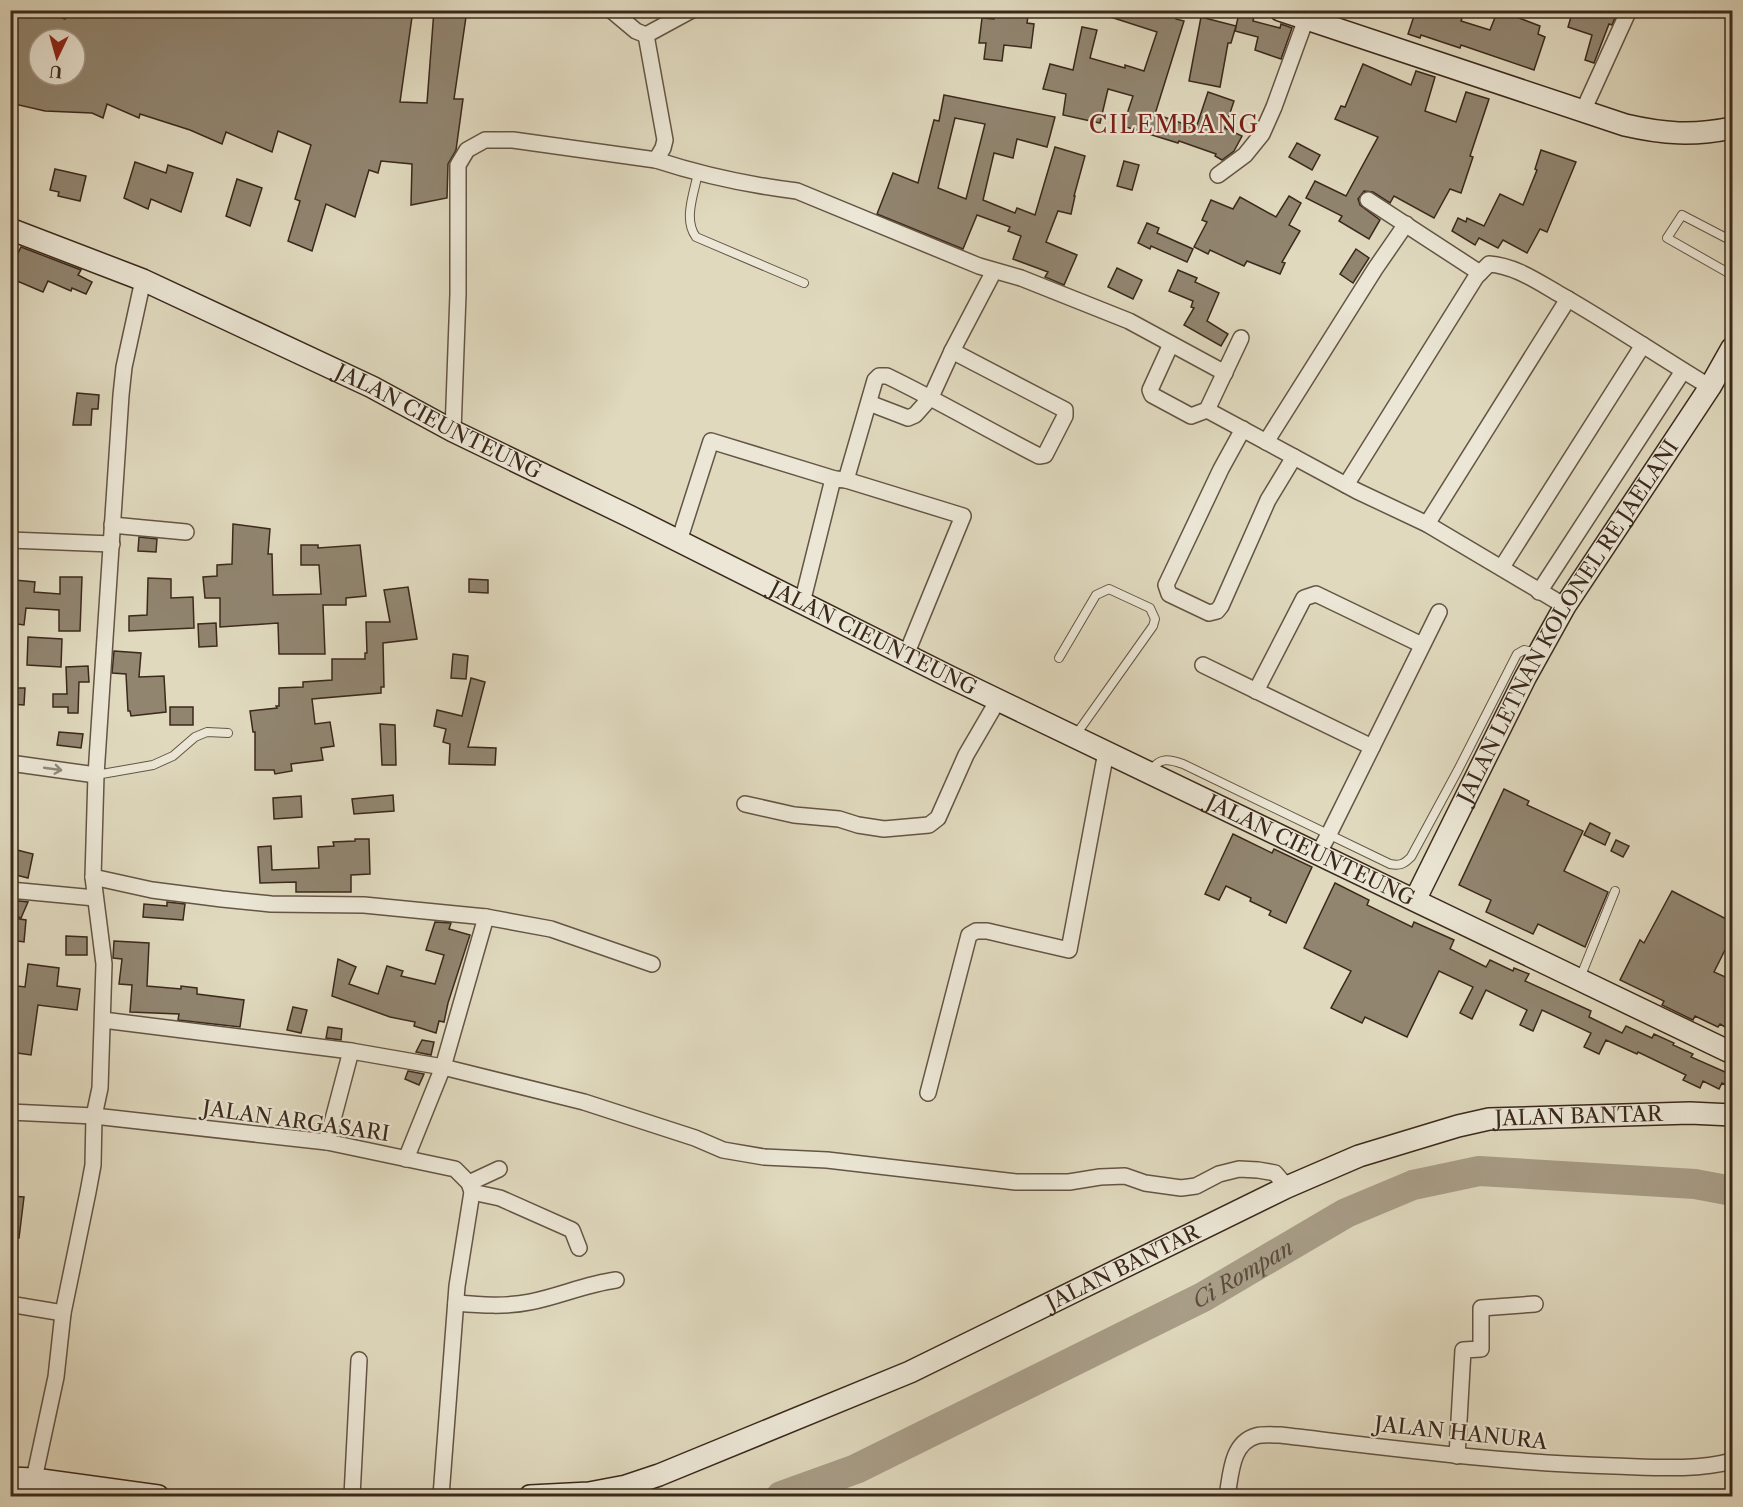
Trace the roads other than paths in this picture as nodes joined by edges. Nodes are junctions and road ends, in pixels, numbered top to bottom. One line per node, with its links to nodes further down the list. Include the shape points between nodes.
1 (611, 10): 6 (street)
2 (692, 10): 6 (street)
3 (1280, 10): 5 (street)
4 (1629, 10): 7 (street)
5 (1306, 19): 7 (street); 11 (street, via 1262,134 1245,155)
6 (646, 35): 9 (street, via 665,140)
7 (1583, 111): 8 (street, via 1656,133 1687,135)
8 (1732, 128)
9 (656, 160): 10 (street); 34 (street, via 513,140 485,140 467,150 458,165)
10 (699, 173): 16 (street, via 797,191); 20 (lane, via 689,221 696,237)
11 (1218, 176)
12 (1368, 200): 13 (street)
13 (1406, 224): 17 (street); 35 (street)
14 (10, 229): 19 (street, JALAN CIEUNTEUNG)
15 (1732, 241): 18 (lane, via 1682,215 1667,238)
16 (994, 271): 23 (street, via 1129,321); 26 (street)
17 (1480, 273): 21 (street, via 1489,264 1504,265); 38 (street)
18 (1732, 274)
19 (142, 280): 34 (street, JALAN CIEUNTEUNG, via 372,387); 40 (street, via 124,367)
20 (804, 283)
21 (1568, 299): 24 (street); 39 (street)
22 (1240, 338): 28 (street)
23 (1171, 344): 28 (street); 32 (street, via 1151,392 1188,416)
24 (1643, 345): 27 (street); 45 (street)
25 (1732, 348): 29 (street, JALAN LETNAN KOLONEL RE JAELANI)
26 (952, 351): 30 (street); 30 (street, via 1065,410 1065,416 1042,457)
27 (1683, 371): 29 (street); 46 (street)
28 (1225, 373): 32 (street)
29 (1710, 387): 48 (street, JALAN LETNAN KOLONEL RE JAELANI)
30 (931, 397): 31 (street, via 910,418); 31 (street, via 879,376)
31 (869, 403): 37 (street)
32 (1207, 410): 33 (street)
33 (1243, 429): 35 (street); 36 (street, via 1166,585 1169,594 1209,613 1217,611 1268,500)
34 (453, 430): 43 (street, JALAN CIEUNTEUNG)
35 (1266, 442): 36 (street)
36 (1294, 457): 38 (street)
37 (841, 480): 43 (street, via 711,441); 47 (street, via 832,483); 52 (street, via 963,516)
38 (1346, 485): 39 (street)
39 (1427, 524): 45 (street)
40 (112, 525): 41 (street); 44 (street)
41 (186, 532)
42 (10, 540): 44 (street)
43 (679, 541): 47 (street, JALAN CIEUNTEUNG)
44 (112, 544): 63 (street)
45 (1502, 567): 46 (street)
46 (1539, 592): 48 (street)
47 (802, 603): 52 (street, JALAN CIEUNTEUNG)
48 (1565, 606): 51 (street, JALAN LETNAN KOLONEL RE JAELANI)
49 (1439, 612): 50 (street)
50 (1422, 645): 55 (street, via 1316,594 1304,598); 59 (street)
51 (1539, 654): 65 (lane, via 1524,650 1517,654 1405,864 1390,864); 71 (street, JALAN LETNAN KOLONEL RE JAELANI)
52 (906, 655): 56 (street, JALAN CIEUNTEUNG)
53 (1059, 658): 58 (lane, via 1101,591 1109,589 1150,608 1155,619 1152,626)
54 (1203, 665): 55 (street)
55 (1256, 690): 59 (street)
56 (998, 700): 58 (street, JALAN CIEUNTEUNG); 64 (street, via 966,755 938,818 929,825 884,829)
57 (228, 733): 63 (lane, via 207,732 195,737 173,756 153,765)
58 (1074, 737): 60 (street, JALAN CIEUNTEUNG)
59 (1371, 747): 65 (street)
60 (1106, 752): 62 (street, JALAN CIEUNTEUNG); 79 (street, via 1069,950 987,931 969,935)
61 (10, 763): 63 (street, one-way to 63)
62 (1150, 773): 65 (lane, via 1161,760 1183,764); 66 (street, JALAN CIEUNTEUNG)
63 (96, 775): 67 (street)
64 (745, 804)
65 (1329, 834): 66 (street)
66 (1318, 854): 71 (street, JALAN CIEUNTEUNG)
67 (93, 877): 70 (street); 72 (street, via 152,890 271,904 364,905)
68 (10, 890): 70 (street)
69 (1615, 891): 74 (lane)
70 (96, 898): 75 (street, via 104,964)
71 (1415, 900): 74 (street, JALAN CIEUNTEUNG)
72 (486, 917): 73 (street, via 551,929); 78 (street)
73 (652, 964)
74 (1579, 979): 77 (street, JALAN CIEUNTEUNG)
75 (104, 1020): 76 (street); 82 (street, via 100,1088)
76 (351, 1051): 78 (street); 83 (street)
77 (1732, 1053)
78 (443, 1067): 84 (street); 86 (street, via 584,1102 723,1150 765,1157 826,1160 1016,1182 1125,1176 1181,1188 1239,1169 1258,1170 1275,1173)
79 (928, 1093)
80 (10, 1112): 82 (street, JALAN ARGASARI)
81 (1732, 1115): 86 (street, JALAN BANTAR, via 1488,1119 1359,1156)
82 (94, 1116): 83 (street, JALAN ARGASARI); 93 (street, via 93,1165)
83 (327, 1142): 84 (street, JALAN ARGASARI)
84 (406, 1159): 87 (street, JALAN ARGASARI, via 455,1169)
85 (499, 1169): 87 (street)
86 (1287, 1186): 102 (street, JALAN BANTAR, via 910,1372 735,1444 626,1486)
87 (470, 1187): 88 (street, via 572,1230); 90 (street)
88 (579, 1248)
89 (616, 1280): 90 (street, via 527,1303)
90 (456, 1303): 101 (street)
91 (1535, 1304): 95 (street, via 1481,1308 1482,1348 1463,1350)
92 (15, 1305): 93 (street)
93 (63, 1314): 98 (street, via 56,1377)
94 (359, 1360): 100 (street)
95 (1457, 1456): 96 (street, JALAN HANURA, via 1660,1468); 103 (street, JALAN HANURA, via 1280,1435 1256,1436 1234,1456)
96 (1732, 1461)
97 (10, 1478): 98 (street)
98 (34, 1479): 99 (street)
99 (158, 1497)
100 (352, 1497)
101 (441, 1497)
102 (530, 1497)
103 (1227, 1497)

